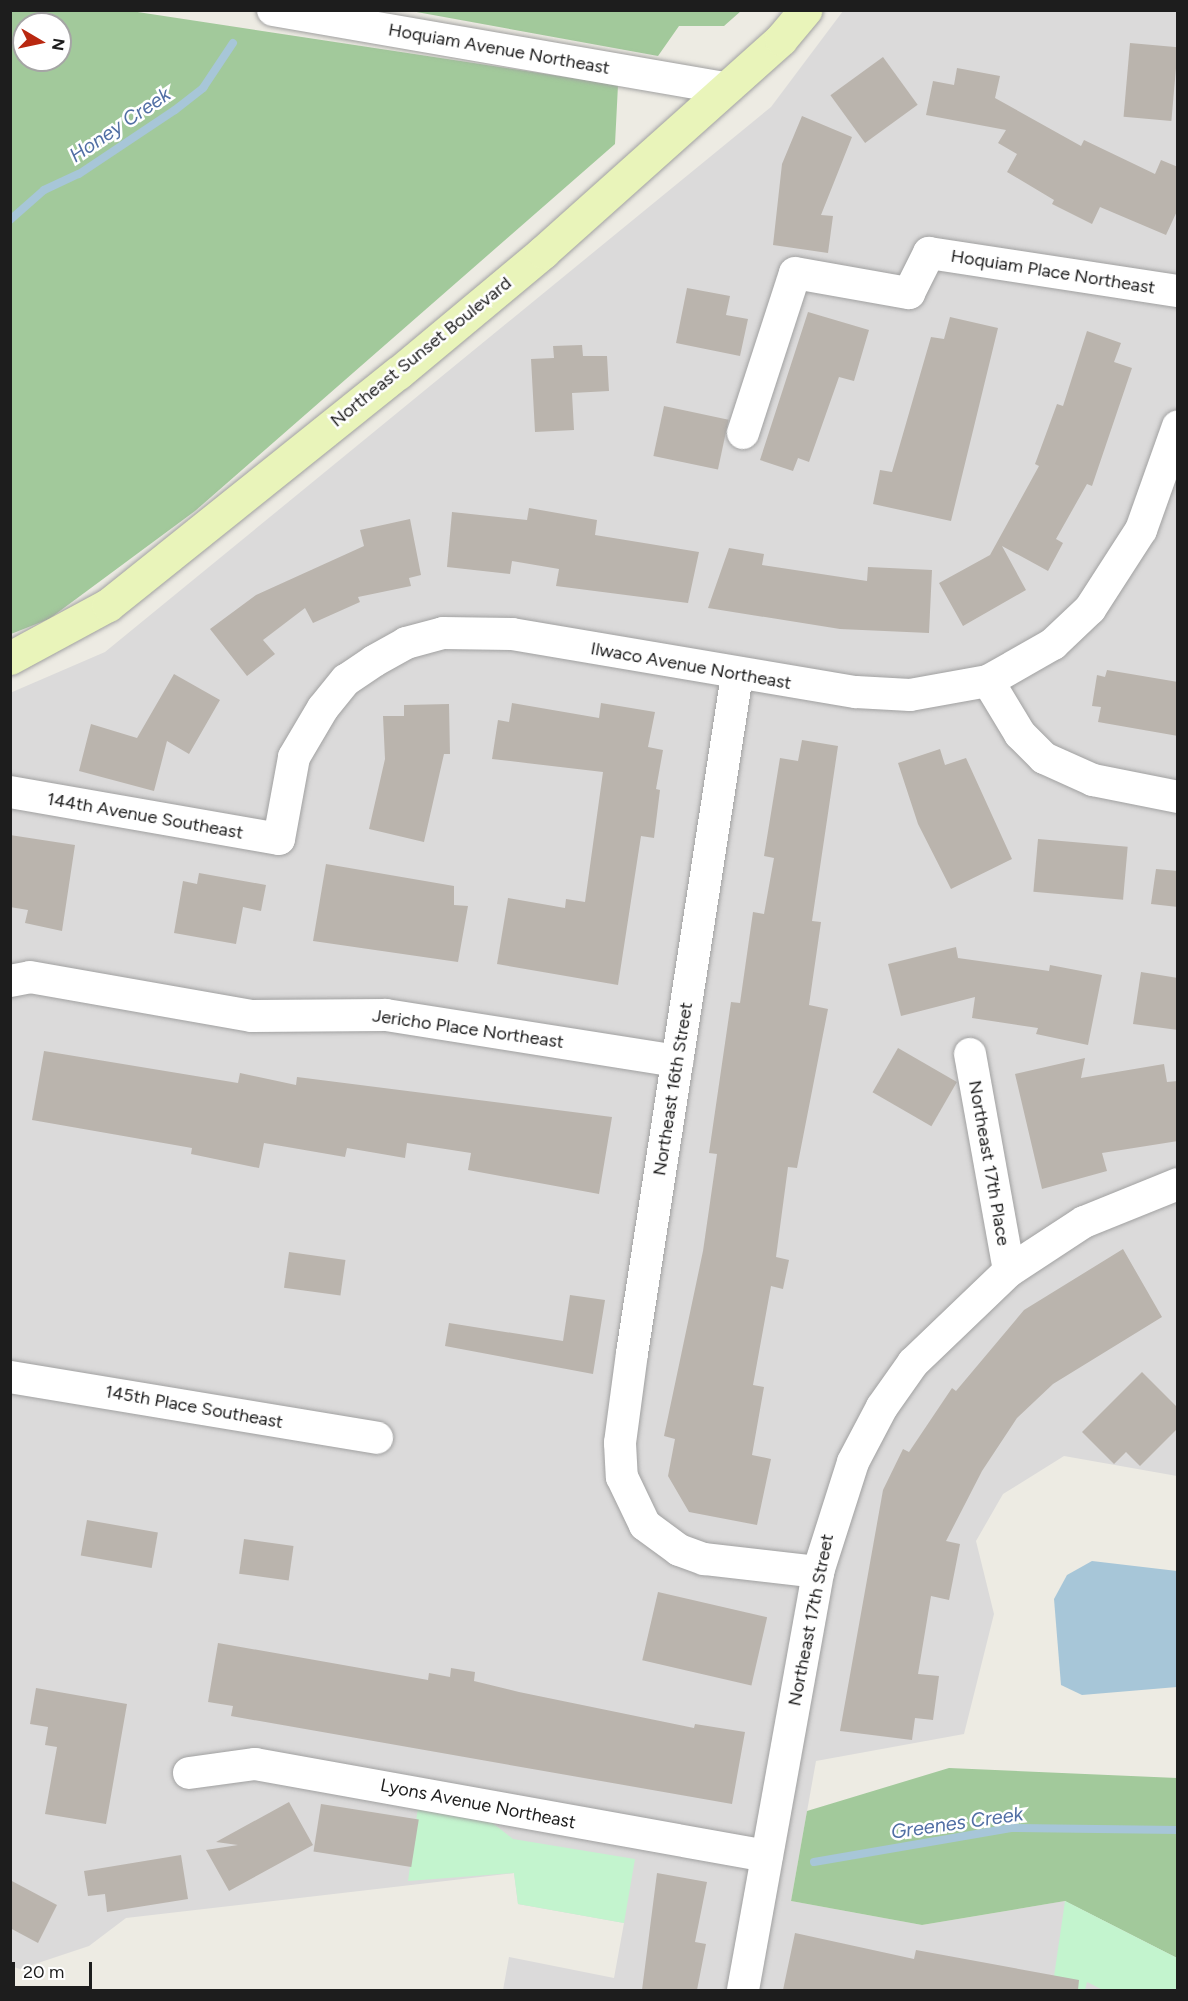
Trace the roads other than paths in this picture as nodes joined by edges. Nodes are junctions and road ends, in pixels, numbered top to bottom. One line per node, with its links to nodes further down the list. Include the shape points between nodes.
1 (273, 10): 3 (street, Hoquiam Avenue Northeast)
2 (805, 10): 3 (main road, Northeast Sunset Boulevard, via 781,39)
3 (724, 88): 7 (main road, Northeast Sunset Boulevard, via 543,252 141,580 69,631)
4 (1178, 291): 6 (street, Hoquiam Place Northeast, via 928,253 909,293 795,273)
5 (1178, 426): 9 (street, via 1141,530 1096,601 1053,644)
6 (743, 433)
7 (10, 658)
8 (737, 675): 9 (street, Ilwaco Avenue Northeast, via 910,695); 12 (street, Ilwaco Avenue Northeast, via 512,634 443,633 406,643 346,681 323,708 294,757); 15 (street, Northeast 16th Street)
9 (988, 681): 11 (street, via 1020,734 1054,764 1093,780)
10 (10, 792): 12 (street, 144th Avenue Southeast)
11 (1178, 796)
12 (279, 839)
13 (10, 981): 15 (street, Jericho Place Northeast, via 30,976 252,1016 386,1015)
14 (970, 1054): 17 (street, Northeast 17th Place)
15 (677, 1061): 20 (street, Northeast 16th Street, via 620,1443 630,1502 645,1525 679,1550 704,1559)
16 (1178, 1184): 17 (street, Northeast 17th Street, via 1084,1222)
17 (1009, 1272): 20 (street, Northeast 17th Street, via 913,1363 882,1407 849,1472)
18 (10, 1377): 19 (street, 145th Place Southeast)
19 (377, 1438)
20 (818, 1572): 22 (street, Northeast 17th Street)
21 (189, 1773): 22 (street, Lyons Avenue Northeast, via 255,1764)
22 (767, 1856): 23 (street, Northeast 17th Street)
23 (743, 1990)

